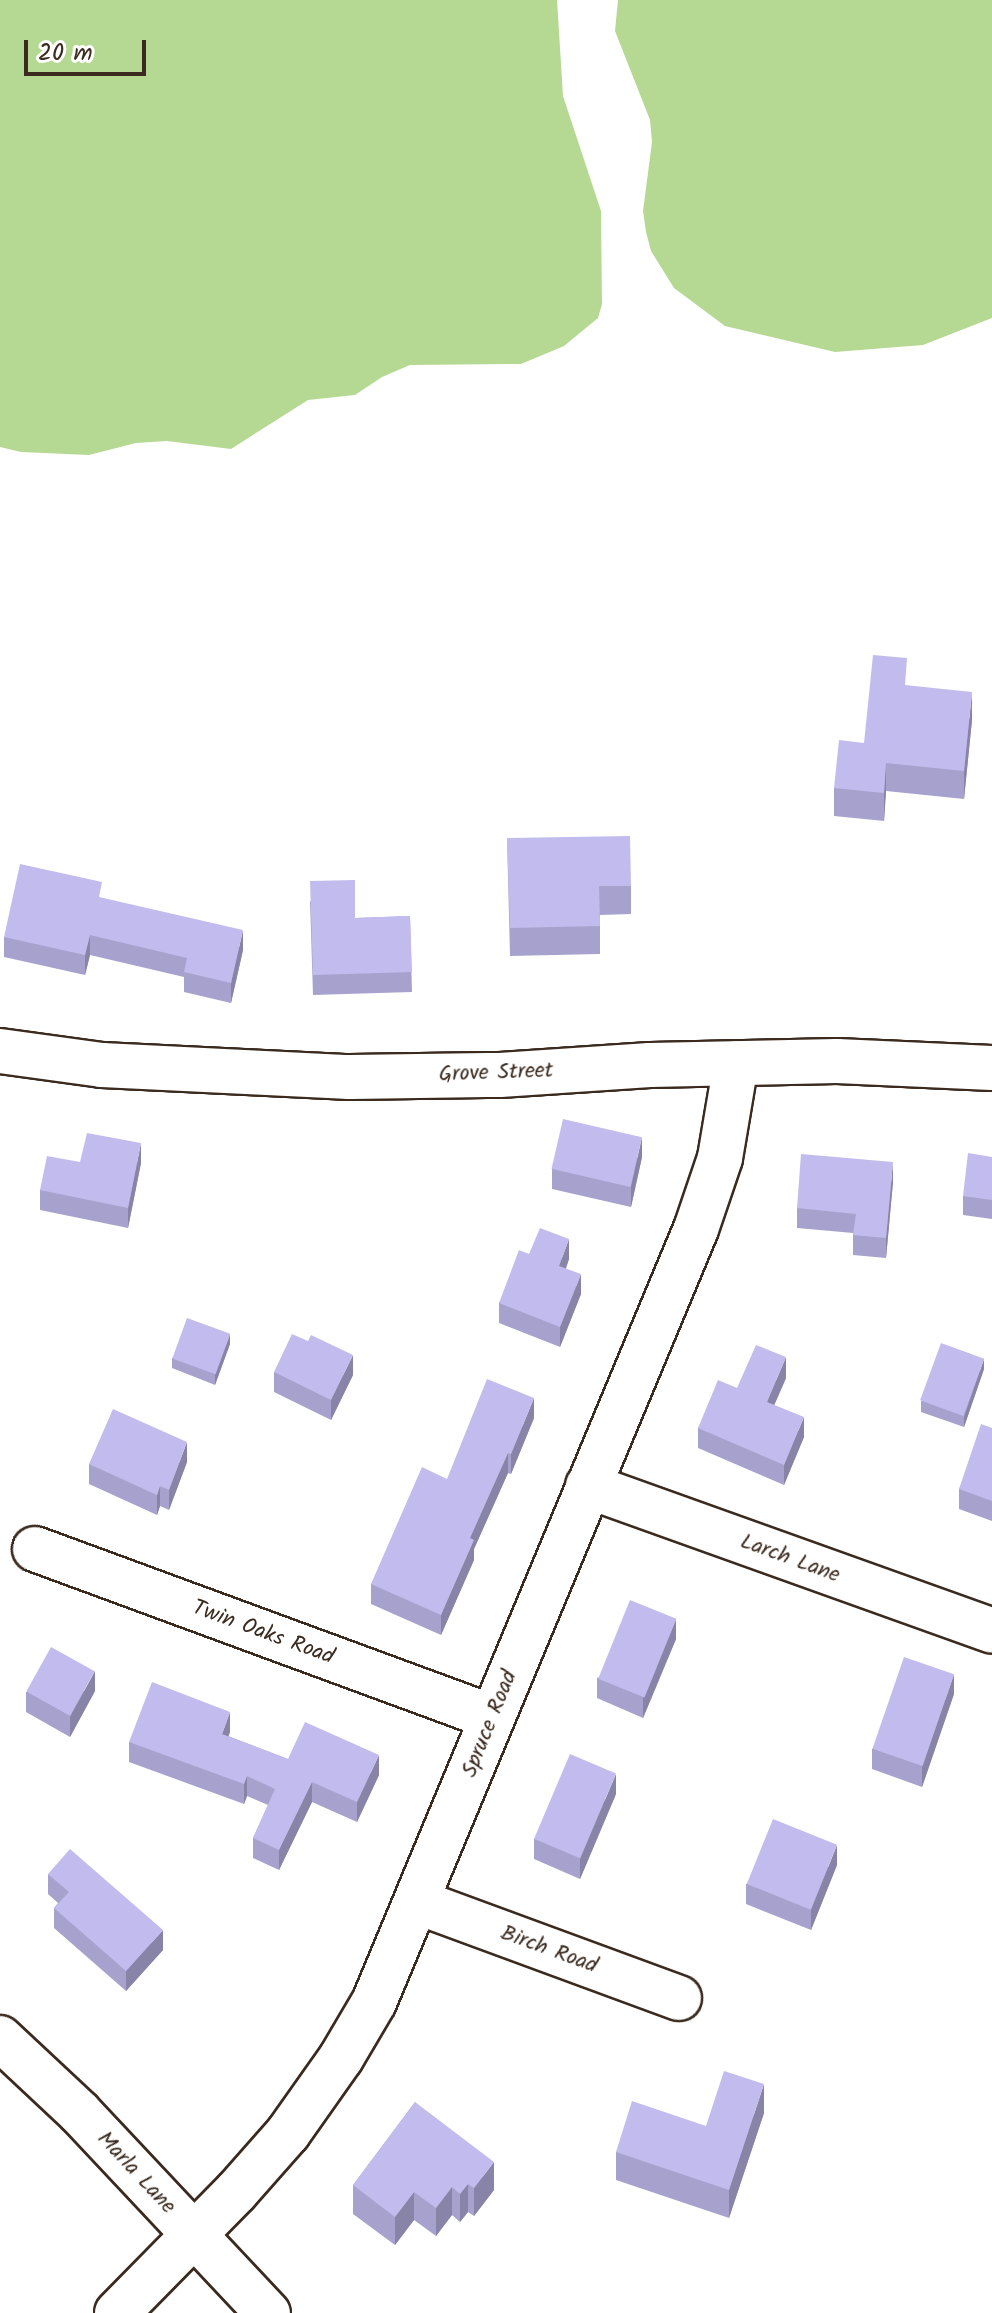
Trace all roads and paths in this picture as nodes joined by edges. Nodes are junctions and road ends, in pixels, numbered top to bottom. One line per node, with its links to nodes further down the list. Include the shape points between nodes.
1 (0, 1051): 2 (street, Grove Street, via 102,1065 350,1077)
2 (736, 1063): 3 (street, Grove Street); 4 (street, Spruce Road, via 724,1143 707,1199)
3 (992, 1068)
4 (588, 1486): 6 (street, Larch Lane); 7 (street, Spruce Road)
5 (35, 1549): 7 (street, Twin Oaks Road)
6 (992, 1631)
7 (492, 1717): 8 (street, Spruce Road)
8 (418, 1902): 9 (street, Birch Road); 11 (street, Spruce Road, via 374,2002 341,2058 288,2133)
9 (679, 1998)
10 (0, 2038): 11 (street, Marla Lane, via 79,2112)
11 (193, 2235): 12 (street, Spruce Road); 13 (street, Marla Lane)
12 (117, 2313)
13 (268, 2313)

